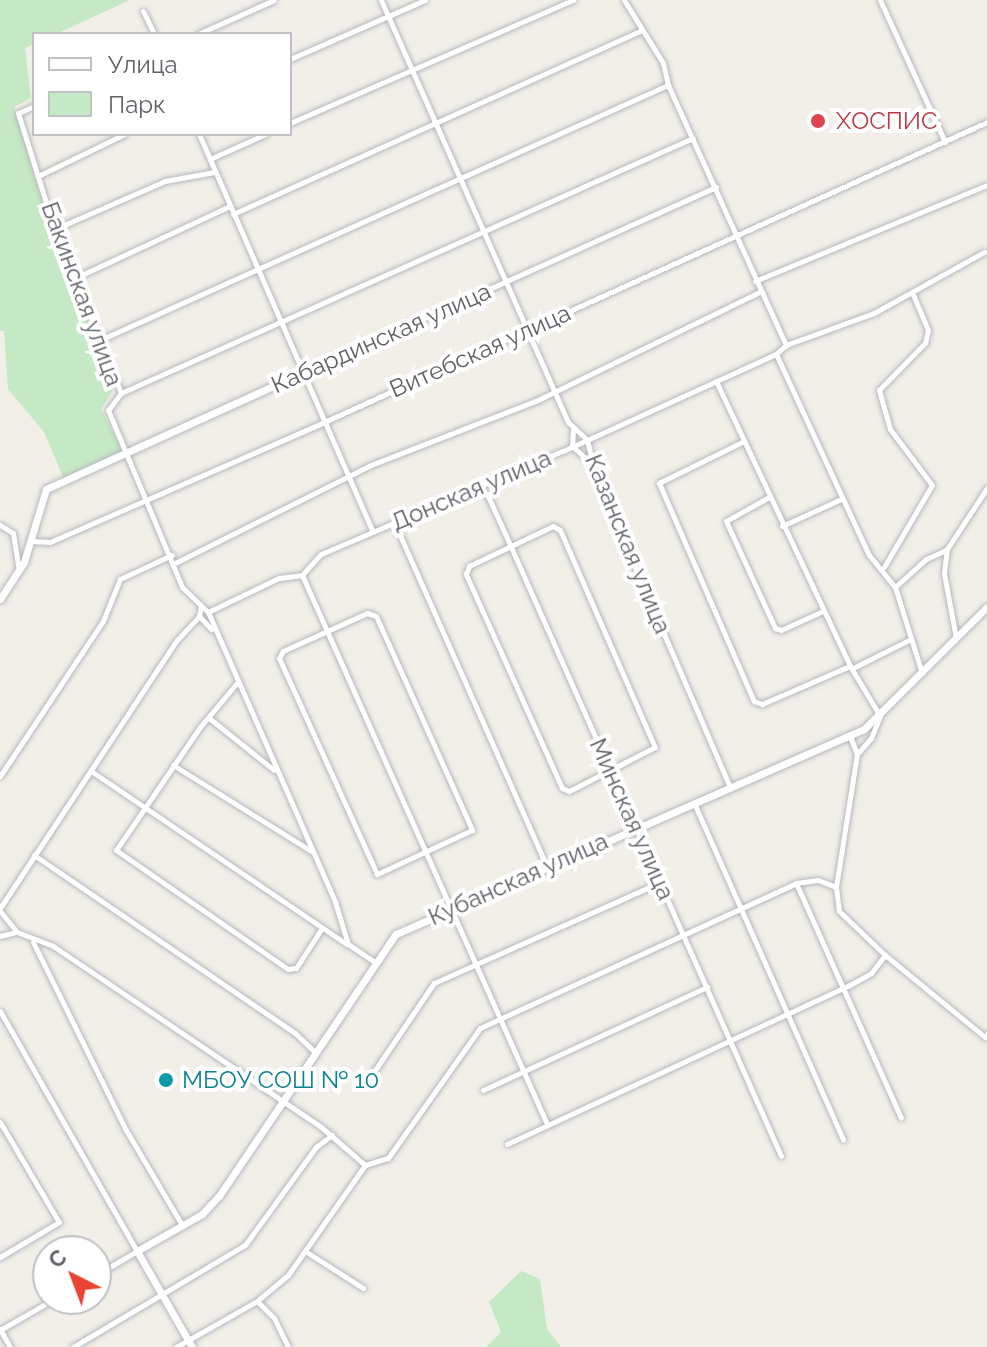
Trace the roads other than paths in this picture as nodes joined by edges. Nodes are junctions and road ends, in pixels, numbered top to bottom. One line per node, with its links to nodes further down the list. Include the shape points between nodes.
1 (274, 0): 11 (street)
2 (381, 0): 8 (street, Казанская улица)
3 (425, 0): 8 (street)
4 (573, 0): 13 (street)
5 (624, 0): 9 (street)
6 (880, 0): 23 (street)
7 (143, 11): 10 (street)
8 (389, 16): 12 (street); 13 (street, Казанская улица)
9 (642, 30): 14 (street, via 663,63); 18 (street)
10 (153, 32)
11 (202, 32)
12 (292, 58)
13 (413, 69): 16 (street); 18 (street, Казанская улица)
14 (668, 85): 22 (street); 27 (street)
15 (32, 107): 26 (street, Бакинская улица, via 18,113)
16 (292, 122)
17 (987, 122): 23 (street, Витебская улица)
18 (433, 123): 27 (street, Казанская улица); 31 (street)
19 (121, 136): 26 (street)
20 (200, 136): 24 (street)
21 (262, 136): 24 (street)
22 (693, 138): 29 (street); 33 (street)
23 (945, 142): 34 (street, Витебская улица)
24 (210, 159): 25 (street)
25 (214, 172): 30 (street); 32 (street, via 165,181)
26 (40, 175): 32 (street, Бакинская улица)
27 (460, 179): 33 (street, Казанская улица); 36 (street)
28 (987, 185): 38 (street)
29 (716, 187): 34 (street); 39 (street, Кабардинская улица)
30 (228, 207): 31 (street); 37 (street)
31 (233, 214): 36 (street)
32 (55, 229): 37 (street, Бакинская улица)
33 (484, 232): 39 (street, Казанская улица); 42 (street)
34 (738, 237): 38 (street); 43 (street, Витебская улица)
35 (984, 252): 41 (street, Донская улица)
36 (255, 268): 42 (street); 44 (street)
37 (75, 278): 44 (street, Бакинская улица)
38 (755, 281): 40 (street)
39 (506, 282): 43 (street, Казанская улица); 47 (street, Кабардинская улица)
40 (759, 292): 45 (street); 49 (street)
41 (913, 294): 45 (street, Донская улица); 73 (street, via 928,330 925,343 879,390 890,429 932,485)
42 (282, 324): 47 (street); 50 (street)
43 (528, 328): 49 (street, Казанская улица); 51 (street, Витебская улица)
44 (100, 340): 50 (street, Бакинская улица)
45 (786, 345): 46 (street, Донская улица)
46 (776, 354): 48 (street, Донская улица); 63 (street)
47 (302, 373): 51 (street); 56 (street, Кабардинская улица)
48 (716, 381): 53 (street, Донская улица); 54 (street)
49 (556, 391): 52 (street, Казанская улица); 58 (street)
50 (121, 393): 56 (street, Бакинская улица, via 108,410)
51 (322, 423): 58 (street); 62 (street, Витебская улица)
52 (573, 428): 53 (street, Казанская улица); 55 (street)
53 (587, 440): 55 (street, Донская улица); 57 (street, Казанская улица)
54 (744, 441): 61 (street); 87 (street, via 659,483 754,701 762,704)
55 (572, 446): 57 (street); 59 (street, Донская улица)
56 (127, 452): 62 (street, Бакинская улица); 68 (street, Кабардинская улица, via 46,489)
57 (591, 462): 99 (street, Казанская улица)
58 (348, 479): 67 (street); 72 (street)
59 (475, 488): 64 (street, Донская улица); 69 (street, Минская улица, via 487,494)
60 (987, 488): 70 (street)
61 (769, 497): 66 (street); 80 (street, via 726,521 775,628)
62 (148, 498): 68 (street, Витебская улица, via 50,542); 71 (street, Бакинская улица)
63 (841, 499): 66 (street); 73 (street, via 869,555)
64 (395, 524): 67 (street, Донская улица); 106 (street, via 399,544)
65 (0, 525): 74 (street, via 13,533 13,559)
66 (782, 526): 80 (street)
67 (373, 532): 75 (street, Донская улица, via 321,554)
68 (29, 541): 74 (street)
69 (511, 547): 97 (street, Минская улица); 97 (street, via 553,526 560,530 655,747); 97 (street, via 466,569 485,617 562,788 569,791)
70 (947, 549): 76 (street, via 926,559); 85 (street, via 944,573)
71 (172, 555): 72 (street, Бакинская улица); 98 (street, via 120,579 103,621)
72 (175, 563): 78 (street, Бакинская улица, via 182,587)
73 (884, 567): 76 (street)
74 (20, 572): 77 (street)
75 (302, 575): 81 (street, Донская улица, via 279,578); 84 (street)
76 (895, 587): 86 (street)
77 (0, 599)
78 (201, 607): 81 (street, Бакинская улица); 82 (street)
79 (987, 607): 85 (street, Кубанская улица)
80 (823, 611): 87 (street)
81 (208, 612): 83 (street)
82 (199, 616): 83 (street); 95 (street, via 177,640)
83 (211, 629): 89 (street)
84 (327, 630): 104 (street); 104 (street, via 367,613 376,616 466,812 470,833); 104 (street, via 283,651 279,658 373,871 382,873)
85 (956, 638): 88 (street, Кубанская улица)
86 (909, 640): 87 (street); 88 (street)
87 (852, 667): 90 (street)
88 (922, 673): 90 (street, Кубанская улица)
89 (236, 684): 91 (street); 96 (street)
90 (880, 716): 92 (street, Кубанская улица); 93 (street)
91 (209, 718): 94 (street); 96 (street)
92 (850, 736): 93 (street); 99 (street, Кубанская улица)
93 (857, 754): 109 (street)
94 (173, 765): 101 (street); 103 (street)
95 (91, 771): 101 (street); 105 (street)
96 (275, 771): 103 (street)
97 (612, 772): 102 (street, Минская улица)
98 (0, 776)
99 (730, 787): 100 (street, Кубанская улица)
100 (694, 802): 102 (street, Кубанская улица); 112 (street)
101 (144, 807): 113 (street); 113 (street, via 118,845 119,854 288,969 296,968)
102 (636, 827): 106 (street, Кубанская улица); 107 (street, Минская улица)
103 (312, 851): 118 (street)
104 (427, 852): 110 (street)
105 (34, 855): 111 (street); 129 (street, via 295,1033)
106 (546, 865): 110 (street, Кубанская улица)
107 (661, 882): 116 (street, Минская улица); 121 (street)
108 (796, 883): 109 (street, via 818,880); 112 (street); 123 (street)
109 (836, 887): 119 (street, via 839,911)
110 (452, 908): 120 (street, Кубанская улица, via 396,934); 121 (street)
111 (0, 910): 114 (street)
112 (741, 910): 116 (street); 125 (street)
113 (322, 928): 118 (street)
114 (17, 932): 115 (street); 117 (street)
115 (0, 936)
116 (683, 936): 122 (street, Минская улица); 126 (street)
117 (33, 942): 133 (street, via 53,946); 142 (street, via 126,1130)
118 (348, 944): 120 (street)
119 (885, 955): 123 (street, via 871,973); 127 (street)
120 (375, 962): 129 (street, Кубанская улица)
121 (477, 964): 126 (street); 131 (street, via 434,983)
122 (707, 987): 128 (street, Минская улица); 130 (street)
123 (844, 988): 125 (street); 134 (street)
124 (0, 1011): 143 (street)
125 (787, 1014): 128 (street); 138 (street)
126 (500, 1017): 130 (street); 141 (street, via 480,1028 388,1158)
127 (986, 1037)
128 (731, 1038): 136 (street); 140 (street, Минская улица)
129 (316, 1053): 133 (street, Кубанская улица)
130 (523, 1072): 132 (street); 136 (street)
131 (371, 1076)
132 (483, 1090)
133 (282, 1103): 137 (street); 142 (street, Кубанская улица, via 219,1196)
134 (901, 1118)
135 (0, 1122): 145 (street, via 59,1222)
136 (547, 1124): 139 (street)
137 (332, 1135): 141 (street); 148 (street, via 316,1147 245,1245)
138 (843, 1140)
139 (507, 1144)
140 (781, 1156)
141 (365, 1165): 144 (street)
142 (182, 1225): 143 (street, Кубанская улица)
143 (137, 1251): 146 (street, Кубанская улица); 148 (street)
144 (305, 1251): 147 (street); 149 (street, via 288,1275)
145 (0, 1257)
146 (112, 1266)
147 (363, 1288)
148 (163, 1295): 152 (street); 154 (street)
149 (257, 1301): 152 (street); 156 (street, via 270,1311)
150 (32, 1312): 151 (street)
151 (0, 1330): 153 (street)
152 (189, 1345): 155 (street)
153 (10, 1347)
154 (73, 1347)
155 (176, 1347)
156 (288, 1347)

